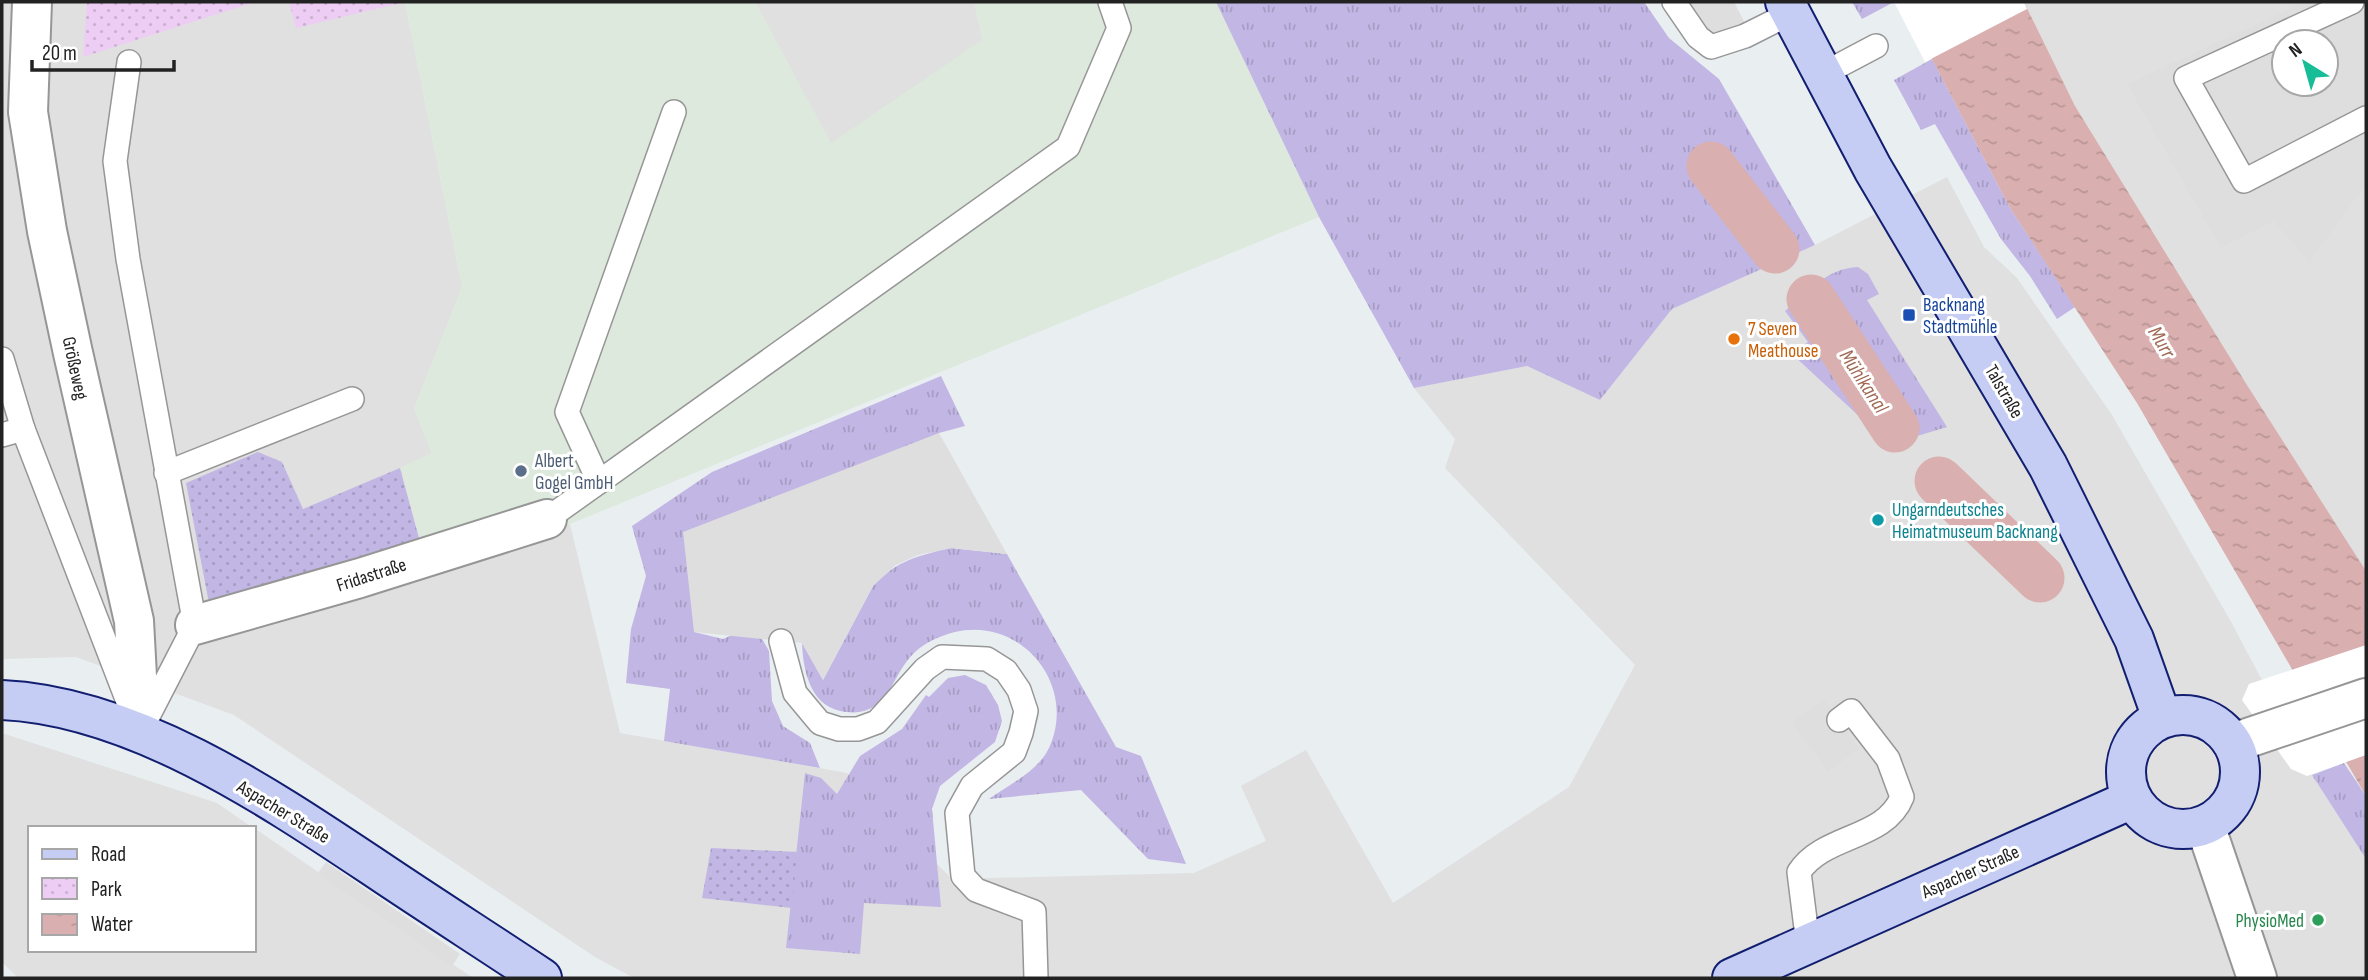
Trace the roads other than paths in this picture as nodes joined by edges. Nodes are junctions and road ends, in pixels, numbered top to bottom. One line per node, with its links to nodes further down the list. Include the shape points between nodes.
1 (32, 2): 23 (street, Größeweg, via 28,112 61,299 134,621)
2 (1110, 2): 15 (lane, via 1119,28 1068,146)
3 (1674, 2): 5 (lane, via 1698,37 1711,47 1745,36)
4 (2352, 2): 10 (lane, via 2186,78 2244,181)
5 (1788, 7): 8 (street, Talstraße)
6 (1876, 46): 8 (lane)
7 (129, 62): 14 (lane, via 115,161)
8 (1823, 74): 22 (street, Talstraße, via 1872,169 2048,466 2134,639)
9 (674, 112): 15 (lane, via 567,412)
10 (2366, 118)
11 (2, 359): 13 (lane)
12 (352, 399): 14 (lane)
13 (13, 432): 23 (lane)
14 (166, 473): 17 (lane)
15 (598, 482): 16 (lane)
16 (547, 519): 17 (street, Fridastraße)
17 (195, 625): 23 (lane)
18 (781, 641): 29 (lane, via 795,693 820,723 839,729 877,722 925,668 942,657 986,659 1006,671 1026,711 1014,752 972,786 957,813 963,876 976,890 1034,912)
19 (2366, 698): 24 (street)
20 (2, 700): 23 (street, Aspacher Straße, via 42,702)
21 (1845, 715): 27 (lane, via 1888,759 1902,797 1887,820 1817,853 1799,872)
22 (2162, 718): 24 (street, via 2203,718); 25 (street, via 2137,738 2129,752 2127,784)
23 (141, 732): 28 (street, Aspacher Straße, via 281,806 302,833 394,895)
24 (2233, 743): 26 (street, via 2241,771 2238,788 2231,803)
25 (2132, 799): 26 (street, via 2156,822 2189,829); 27 (street, Aspacher Straße)
26 (2205, 825): 31 (street)
27 (1808, 944): 30 (street, Aspacher Straße)
28 (542, 978)
29 (1036, 978)
30 (1732, 978)
31 (2257, 978)

